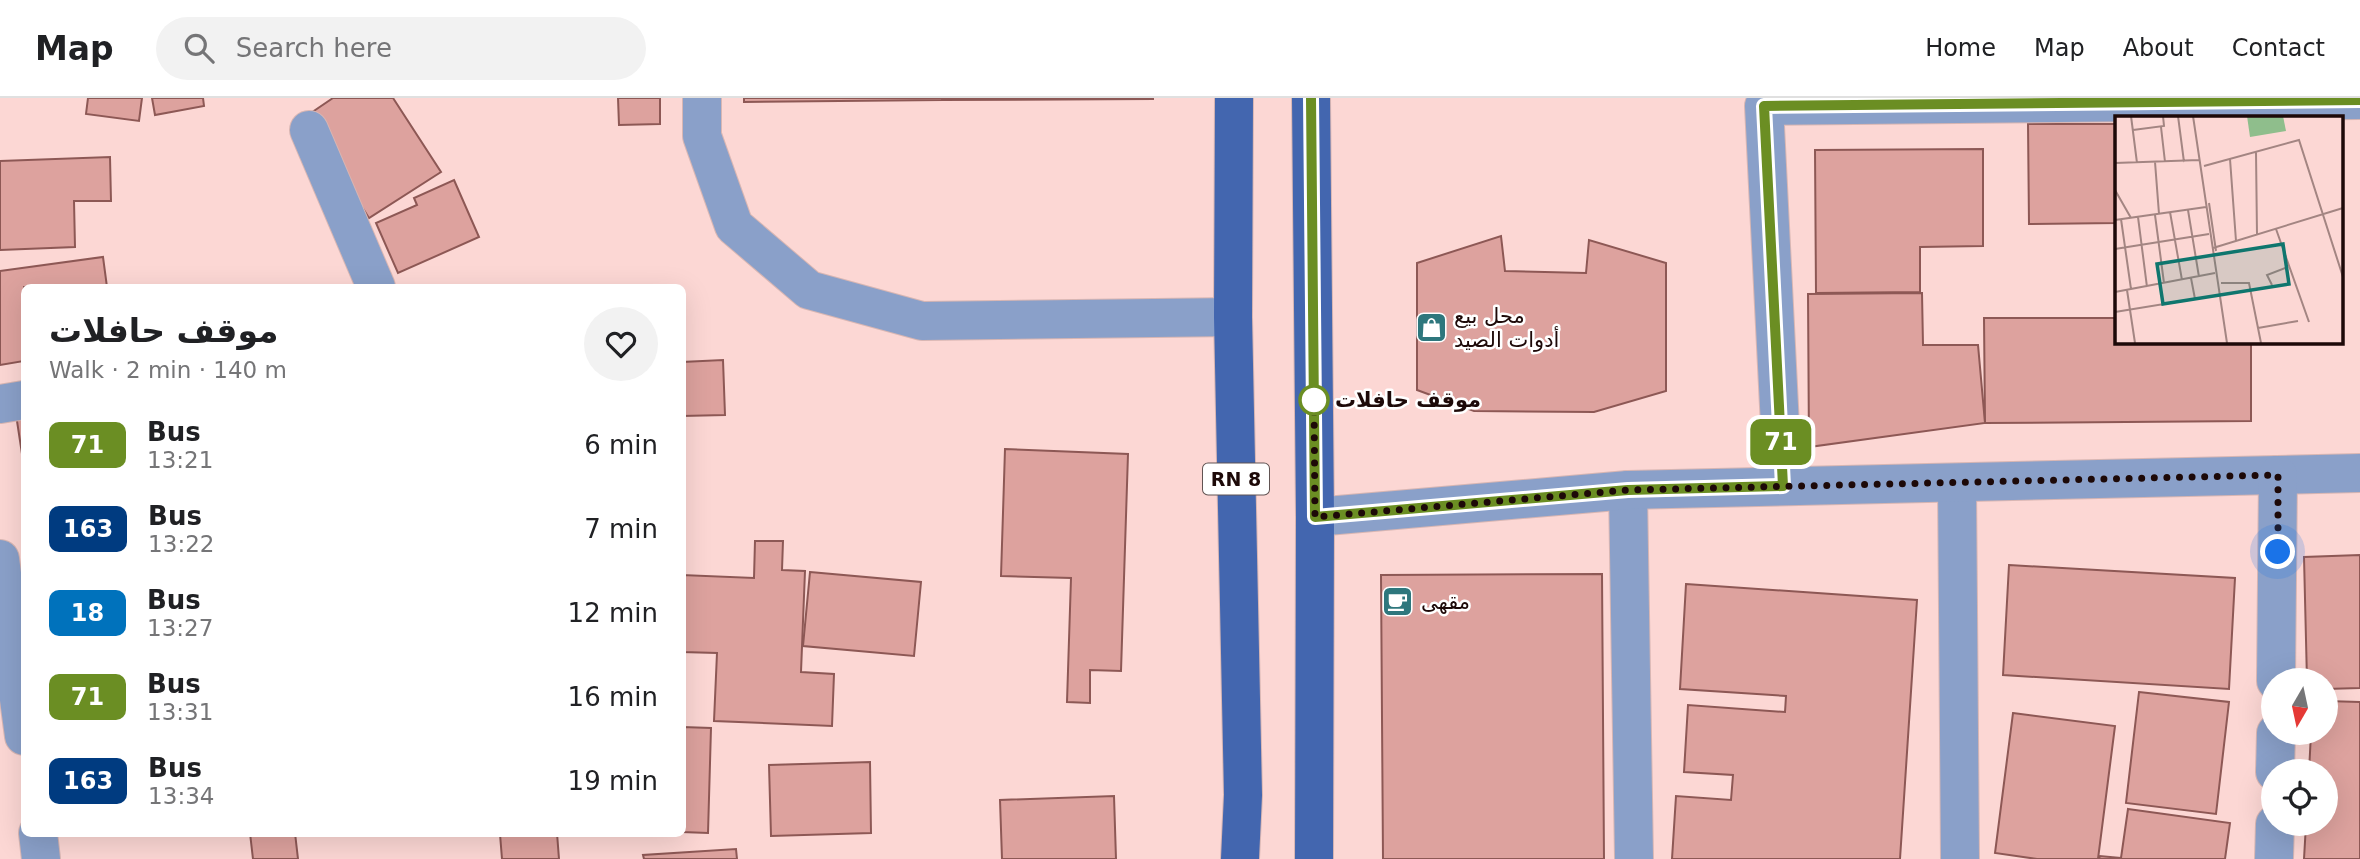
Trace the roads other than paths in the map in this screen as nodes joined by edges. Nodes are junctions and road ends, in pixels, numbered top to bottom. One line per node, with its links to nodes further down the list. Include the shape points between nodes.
1 (702, 98): 7 (street, via 702,136 734,226 809,290 922,321)
2 (1234, 98): 7 (main road, RN 8)
3 (1311, 98): 15 (main road)
4 (2360, 100): 13 (street, via 1764,106)
5 (309, 130): 6 (street)
6 (375, 284)
7 (1233, 317): 22 (main road, RN 8, via 1243,795)
8 (21, 400): 9 (street)
9 (0, 404)
10 (2360, 473): 11 (street)
11 (2278, 475): 12 (street); 17 (street)
12 (1957, 483): 13 (street); 25 (street)
13 (1783, 486): 14 (street)
14 (1628, 490): 15 (street); 24 (street)
15 (1315, 517): 23 (main road)
16 (0, 559): 18 (street)
17 (2276, 668)
18 (21, 714)
19 (2275, 836): 26 (street)
20 (38, 837): 21 (street)
21 (41, 859)
22 (1240, 859)
23 (1314, 859)
24 (1634, 859)
25 (1960, 859)
26 (2274, 859)

